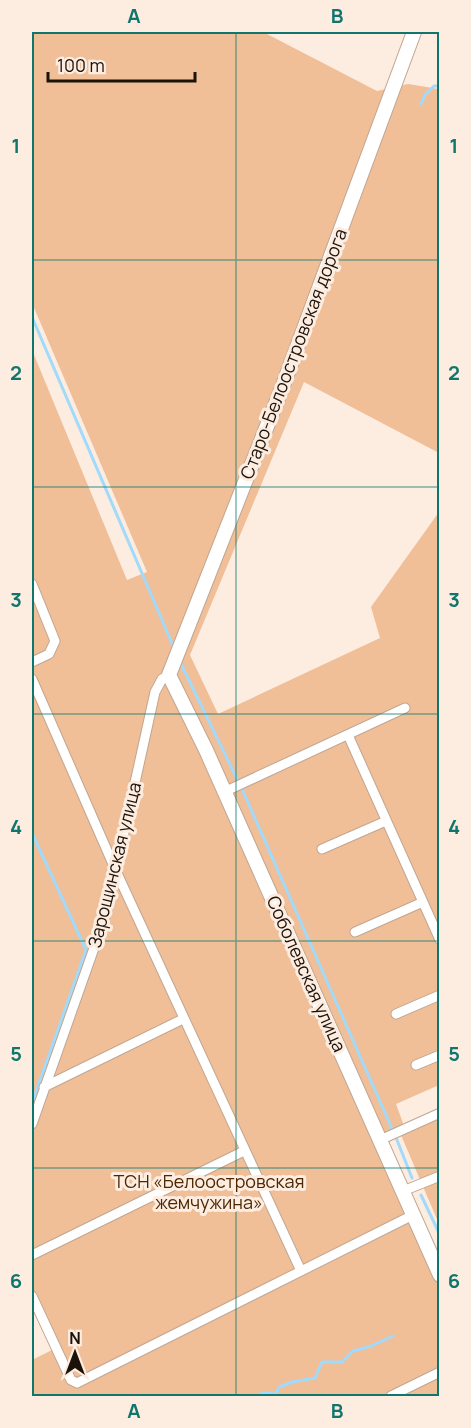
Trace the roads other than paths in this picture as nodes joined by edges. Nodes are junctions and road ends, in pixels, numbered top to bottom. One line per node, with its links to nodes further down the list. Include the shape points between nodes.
1 (414, 32): 4 (street, Старо-Белоостровская дорога, via 278,399)
2 (32, 584): 3 (street, via 55,641 49,654)
3 (32, 662)
4 (169, 675): 8 (street, Соболевская улица); 11 (street, Зарощинская улица, via 155,692)
5 (32, 678): 11 (street)
6 (405, 708): 7 (street)
7 (348, 735): 8 (street); 9 (street)
8 (225, 792): 23 (street, Соболевская улица)
9 (387, 821): 10 (street); 12 (street)
10 (322, 849)
11 (116, 871): 17 (street); 20 (street, Зарощинская улица, via 91,959)
12 (423, 902): 13 (street); 14 (street)
13 (355, 932)
14 (440, 940)
15 (440, 995): 16 (street)
16 (396, 1014)
17 (183, 1019): 20 (street); 24 (street)
18 (440, 1055): 19 (street)
19 (416, 1065)
20 (44, 1086): 22 (street, Зарощинская улица)
21 (440, 1113): 23 (street)
22 (32, 1124)
23 (380, 1140): 26 (street, Соболевская улица)
24 (244, 1151): 29 (street); 30 (street)
25 (440, 1176): 26 (street)
26 (403, 1191): 27 (street, Соболевская улица)
27 (413, 1215): 28 (street, Соболевская улица); 30 (street)
28 (435, 1253): 31 (street, Соболевская улица)
29 (32, 1255)
30 (301, 1271): 32 (street, via 77,1383 71,1380)
31 (440, 1275)
32 (32, 1296)
33 (440, 1372): 34 (street)
34 (391, 1396)

